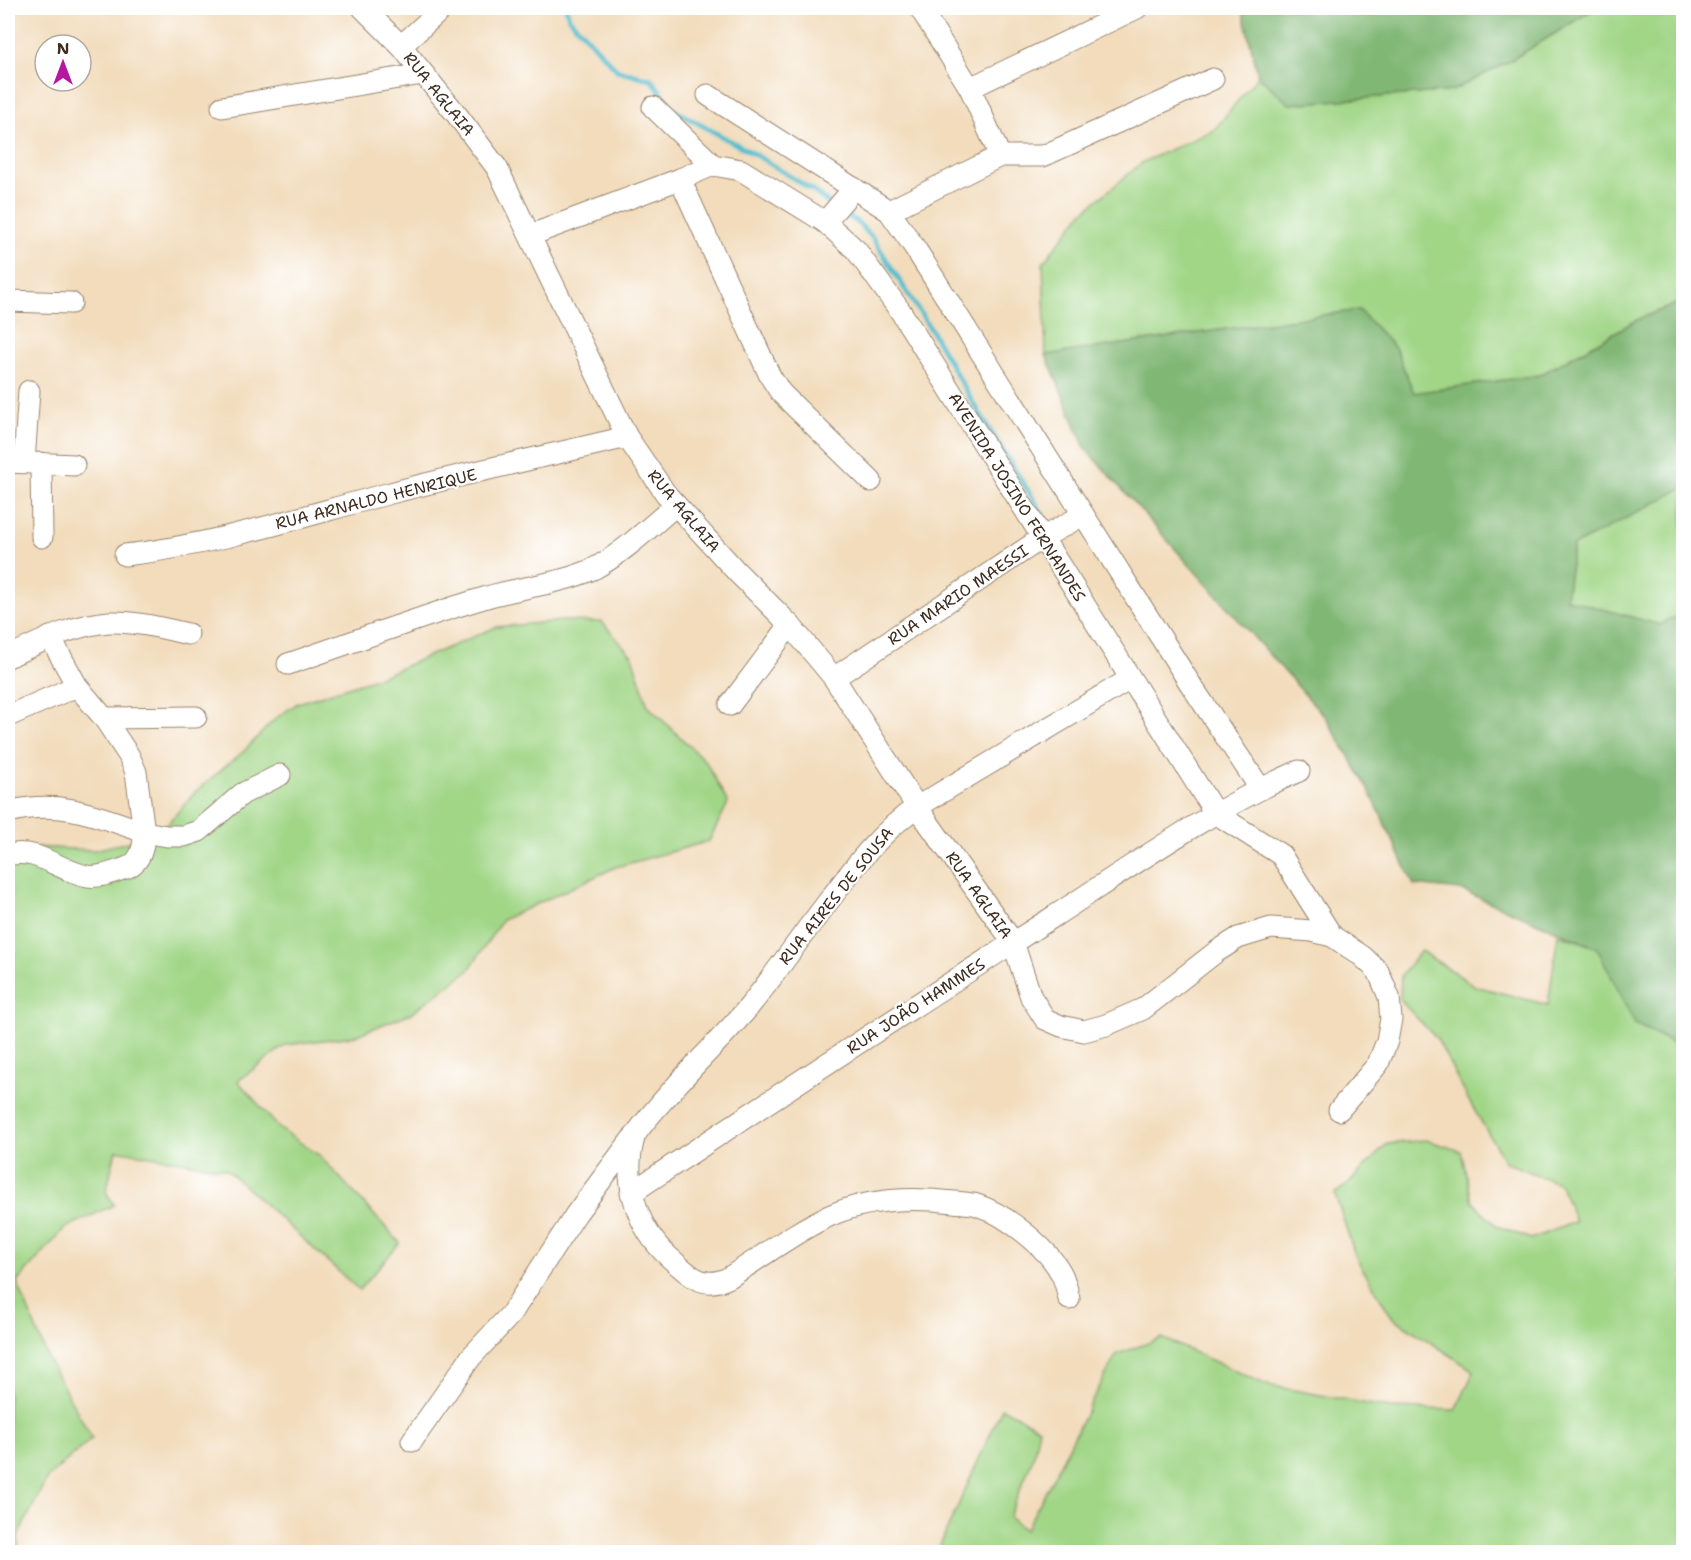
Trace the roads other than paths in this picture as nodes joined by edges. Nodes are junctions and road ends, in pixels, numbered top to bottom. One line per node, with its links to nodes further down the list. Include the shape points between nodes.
1 (363, 8): 5 (street, RUA AGLAIA)
2 (443, 8): 5 (street)
3 (920, 8): 8 (street)
4 (1137, 8): 8 (street)
5 (401, 46): 6 (street, RUA AGLAIA)
6 (423, 74): 10 (street); 18 (street, RUA AGLAIA, via 497,168)
7 (1213, 79): 12 (street, via 1043,156)
8 (970, 88): 12 (street)
9 (708, 95): 15 (street)
10 (222, 107)
11 (653, 107): 13 (street)
12 (1000, 156): 16 (street)
13 (713, 165): 14 (street); 17 (street, AVENIDA JOSINO FERNANDES, via 741,170)
14 (680, 179): 18 (street); 25 (street, via 770,376 781,393)
15 (854, 188): 16 (street); 17 (street)
16 (889, 212): 27 (street)
17 (831, 213): 29 (street, AVENIDA JOSINO FERNANDES, via 901,312)
18 (531, 235): 22 (street, RUA AGLAIA)
19 (8, 301): 20 (street)
20 (71, 303)
21 (29, 391): 23 (street)
22 (627, 437): 26 (street, RUA AGLAIA); 30 (street, RUA ARNALDO HENRIQUE, via 389,493 208,542)
23 (24, 462): 24 (street); 28 (street)
24 (74, 465)
25 (872, 481)
26 (676, 505): 31 (street, RUA AGLAIA); 35 (street, via 595,568 472,602)
27 (1083, 515): 29 (street, RUA MARIO MAESSI); 45 (street)
28 (42, 537)
29 (1042, 538): 36 (street, RUA MARIO MAESSI); 37 (street, AVENIDA JOSINO FERNANDES)
30 (125, 555)
31 (790, 625): 36 (street, RUA AGLAIA); 39 (street)
32 (188, 634): 33 (street, via 110,622)
33 (50, 637): 34 (street); 38 (street)
34 (8, 657)
35 (288, 664)
36 (834, 678): 46 (street, RUA AGLAIA)
37 (1131, 679): 46 (street, RUA AIRES DE SOUSA); 48 (street, AVENIDA JOSINO FERNANDES)
38 (77, 686): 40 (street); 42 (street)
39 (730, 705)
40 (8, 716)
41 (196, 717): 42 (street)
42 (104, 718): 49 (street, via 136,772)
43 (1299, 771): 45 (street, RUA JOÃO HAMMES)
44 (280, 776): 49 (street, via 242,795 199,831 184,836)
45 (1260, 788): 48 (street, RUA JOÃO HAMMES)
46 (917, 807): 52 (street, RUA AGLAIA); 54 (street, RUA AIRES DE SOUSA, via 867,852 747,1009)
47 (8, 812): 49 (street, via 45,806 77,809)
48 (1215, 813): 51 (street, AVENIDA JOSINO FERNANDES, via 1281,855); 52 (street, RUA JOÃO HAMMES)
49 (144, 832): 50 (street, via 144,846 136,861 128,868 104,875 88,876 29,853)
50 (8, 855)
51 (1332, 936): 52 (street, RUA AGLAIA, via 1271,928 1238,938 1143,1009 1084,1031 1045,1019 1031,997); 53 (street, via 1378,971 1389,997 1391,1019 1378,1064)
52 (1013, 942): 55 (street, RUA JOÃO HAMMES)
53 (1339, 1110)
54 (634, 1136): 55 (street); 57 (street, RUA AIRES DE SOUSA, via 576,1214 511,1314 471,1357)
55 (631, 1193): 56 (street, via 645,1227 660,1249 704,1284 717,1284 728,1278 828,1216 893,1199 924,1198 976,1205 998,1215 1052,1259)
56 (1070, 1299)
57 (412, 1441)

